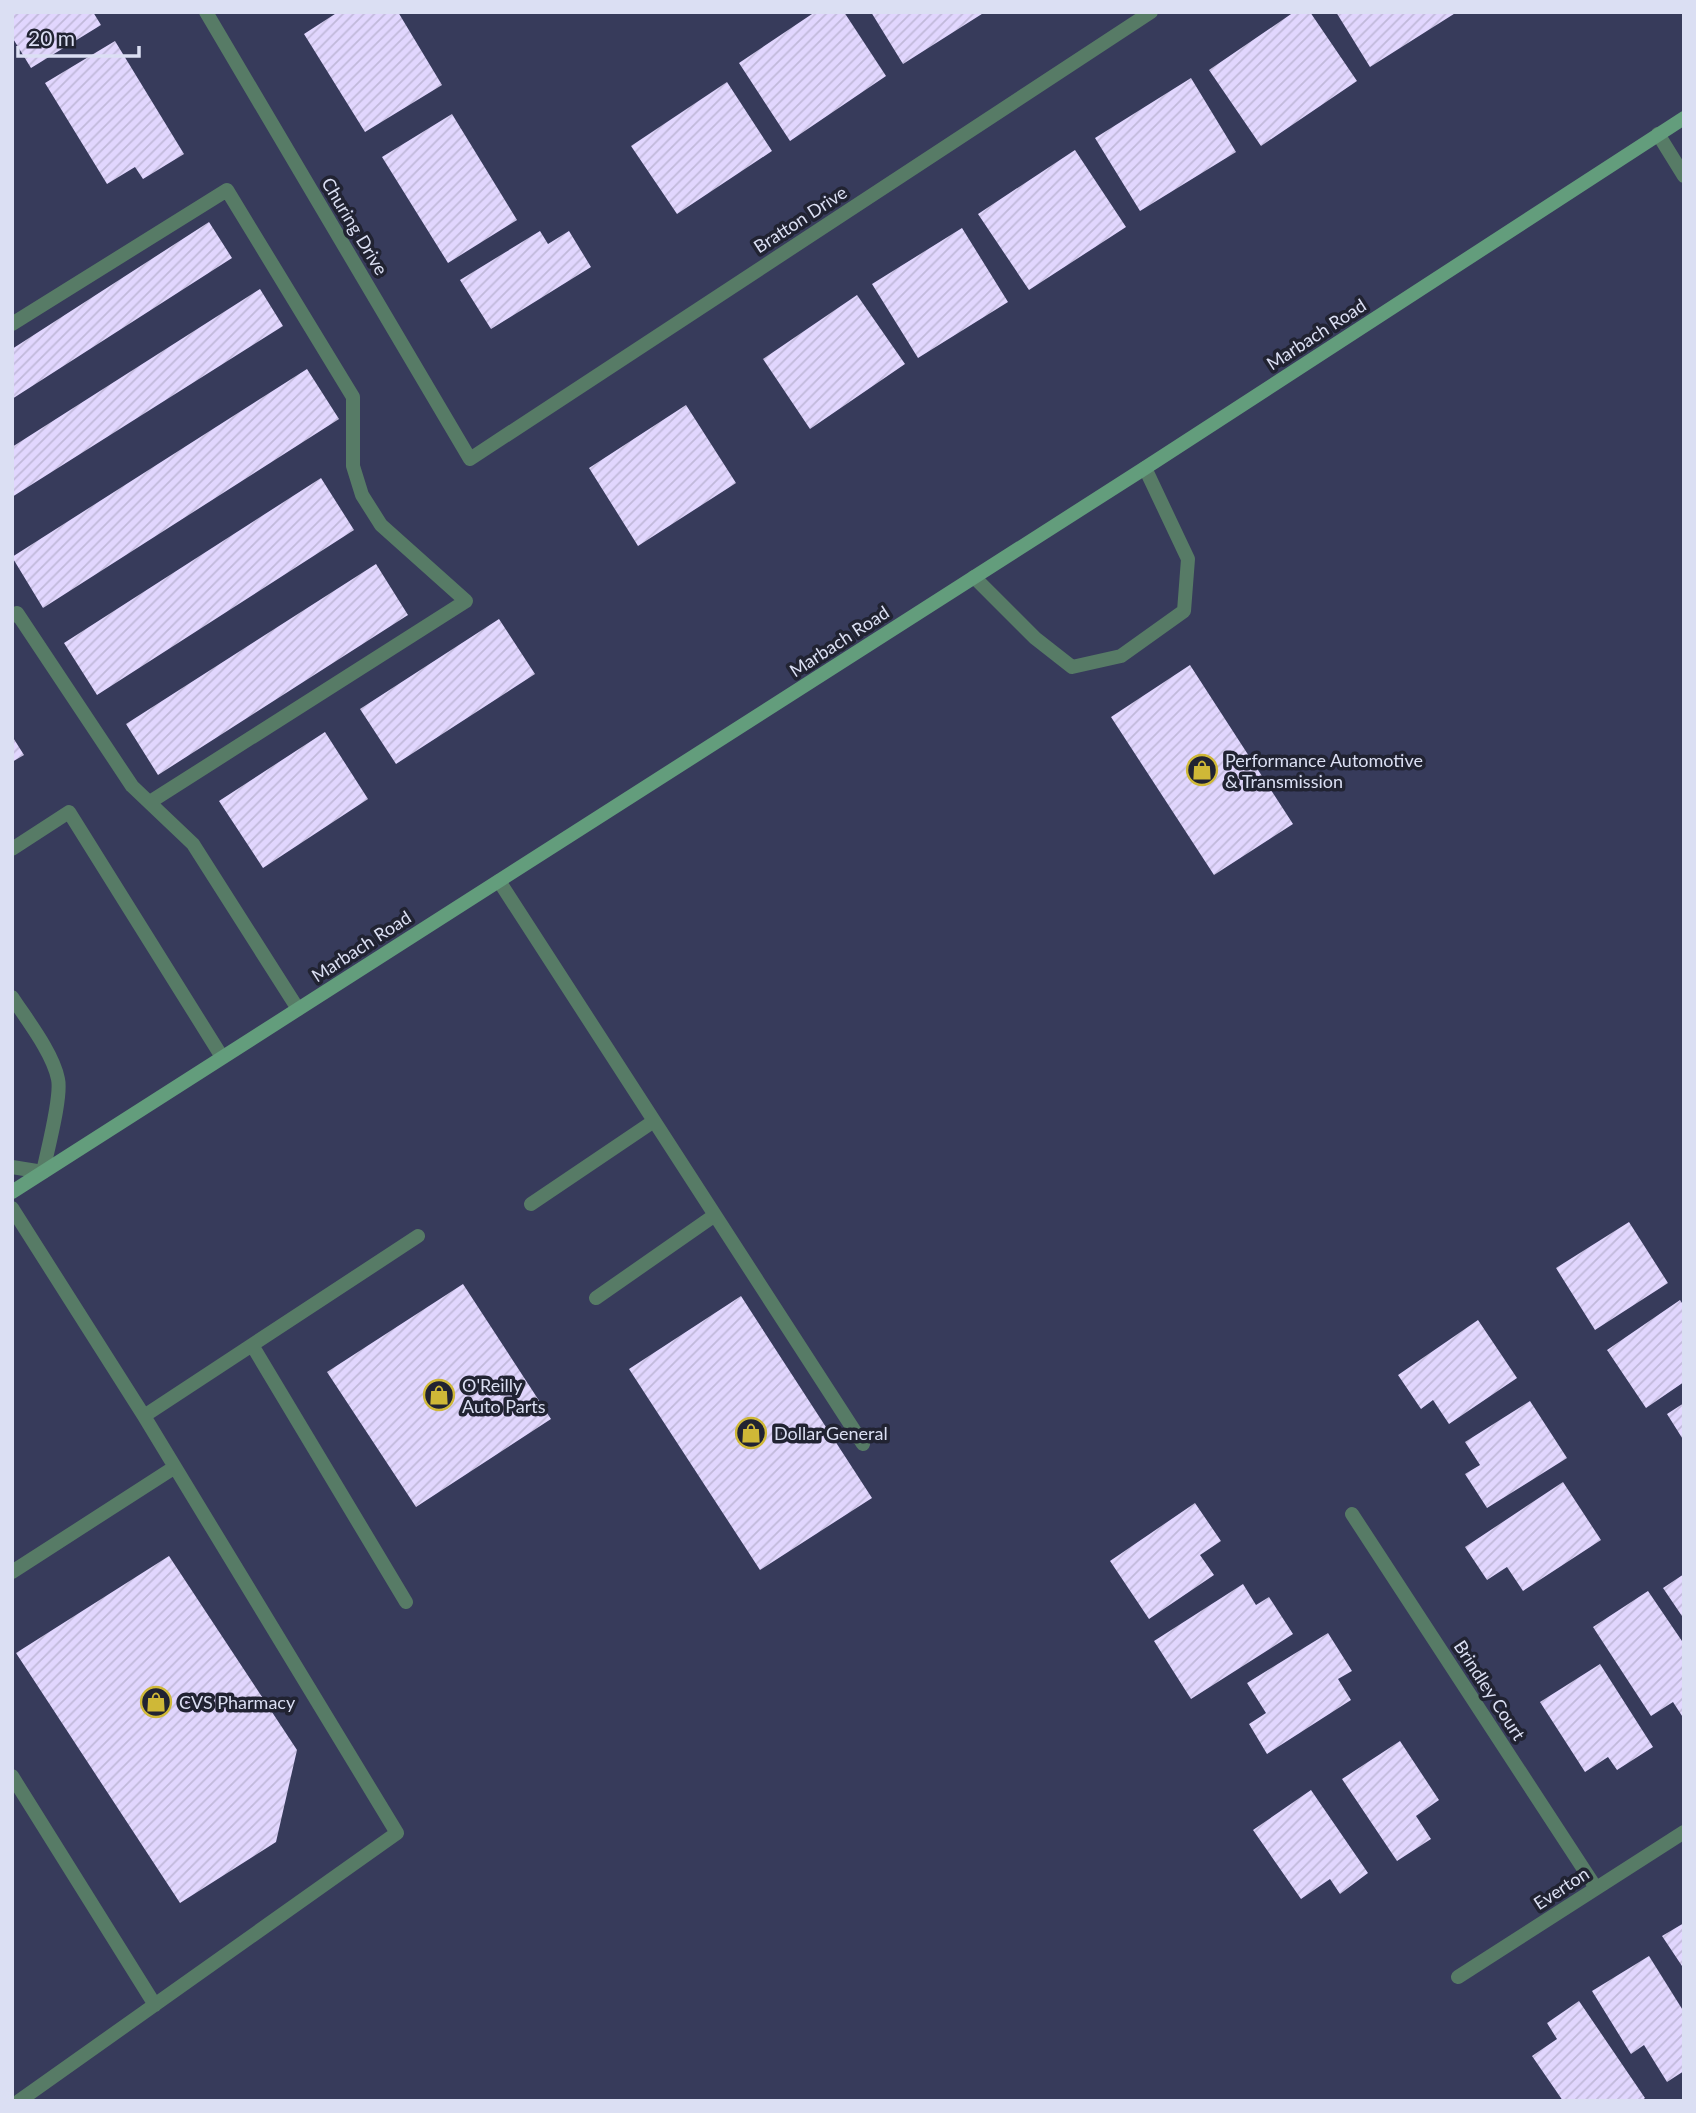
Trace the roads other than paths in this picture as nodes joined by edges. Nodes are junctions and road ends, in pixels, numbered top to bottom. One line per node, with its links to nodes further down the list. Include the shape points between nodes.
1 (206, 12): 7 (street, Churing Drive)
2 (1151, 12): 7 (street, Bratton Drive)
3 (1684, 118): 4 (main road, Marbach Road)
4 (1658, 134): 5 (street); 8 (main road, Marbach Road)
5 (1684, 176)
6 (12, 324): 11 (street, via 227,190 353,397 353,466 362,495 381,526 466,601)
7 (470, 459)
8 (1145, 468): 9 (main road, Marbach Road); 9 (street, via 1188,559 1184,611 1121,656 1072,667 1035,638)
9 (974, 577): 13 (main road, Marbach Road)
10 (12, 616): 11 (street, via 17,613 132,786)
11 (150, 802): 15 (street, via 193,844)
12 (12, 849): 16 (street, via 69,812)
13 (499, 881): 15 (main road, Marbach Road); 17 (street)
14 (12, 997): 19 (street, via 47,1052 58,1080)
15 (298, 1009): 16 (main road, Marbach Road)
16 (222, 1058): 19 (main road, Marbach Road)
17 (654, 1121): 21 (street); 23 (street)
18 (12, 1167): 19 (street)
19 (43, 1172): 20 (main road, Marbach Road)
20 (12, 1192)
21 (531, 1204)
22 (12, 1208): 27 (street)
23 (715, 1215): 25 (street); 28 (street)
24 (418, 1236): 26 (street)
25 (596, 1298)
26 (252, 1345): 27 (street); 32 (street)
27 (144, 1416): 29 (street)
28 (863, 1444)
29 (175, 1467): 31 (street); 37 (street, via 397,1833)
30 (1352, 1514): 35 (street, Brindley Court)
31 (12, 1572)
32 (406, 1602)
33 (12, 1776): 37 (street)
34 (1684, 1832): 35 (street, Everton)
35 (1596, 1888): 36 (street, Everton)
36 (1458, 1978)
37 (155, 2005): 38 (street)
38 (19, 2101)

